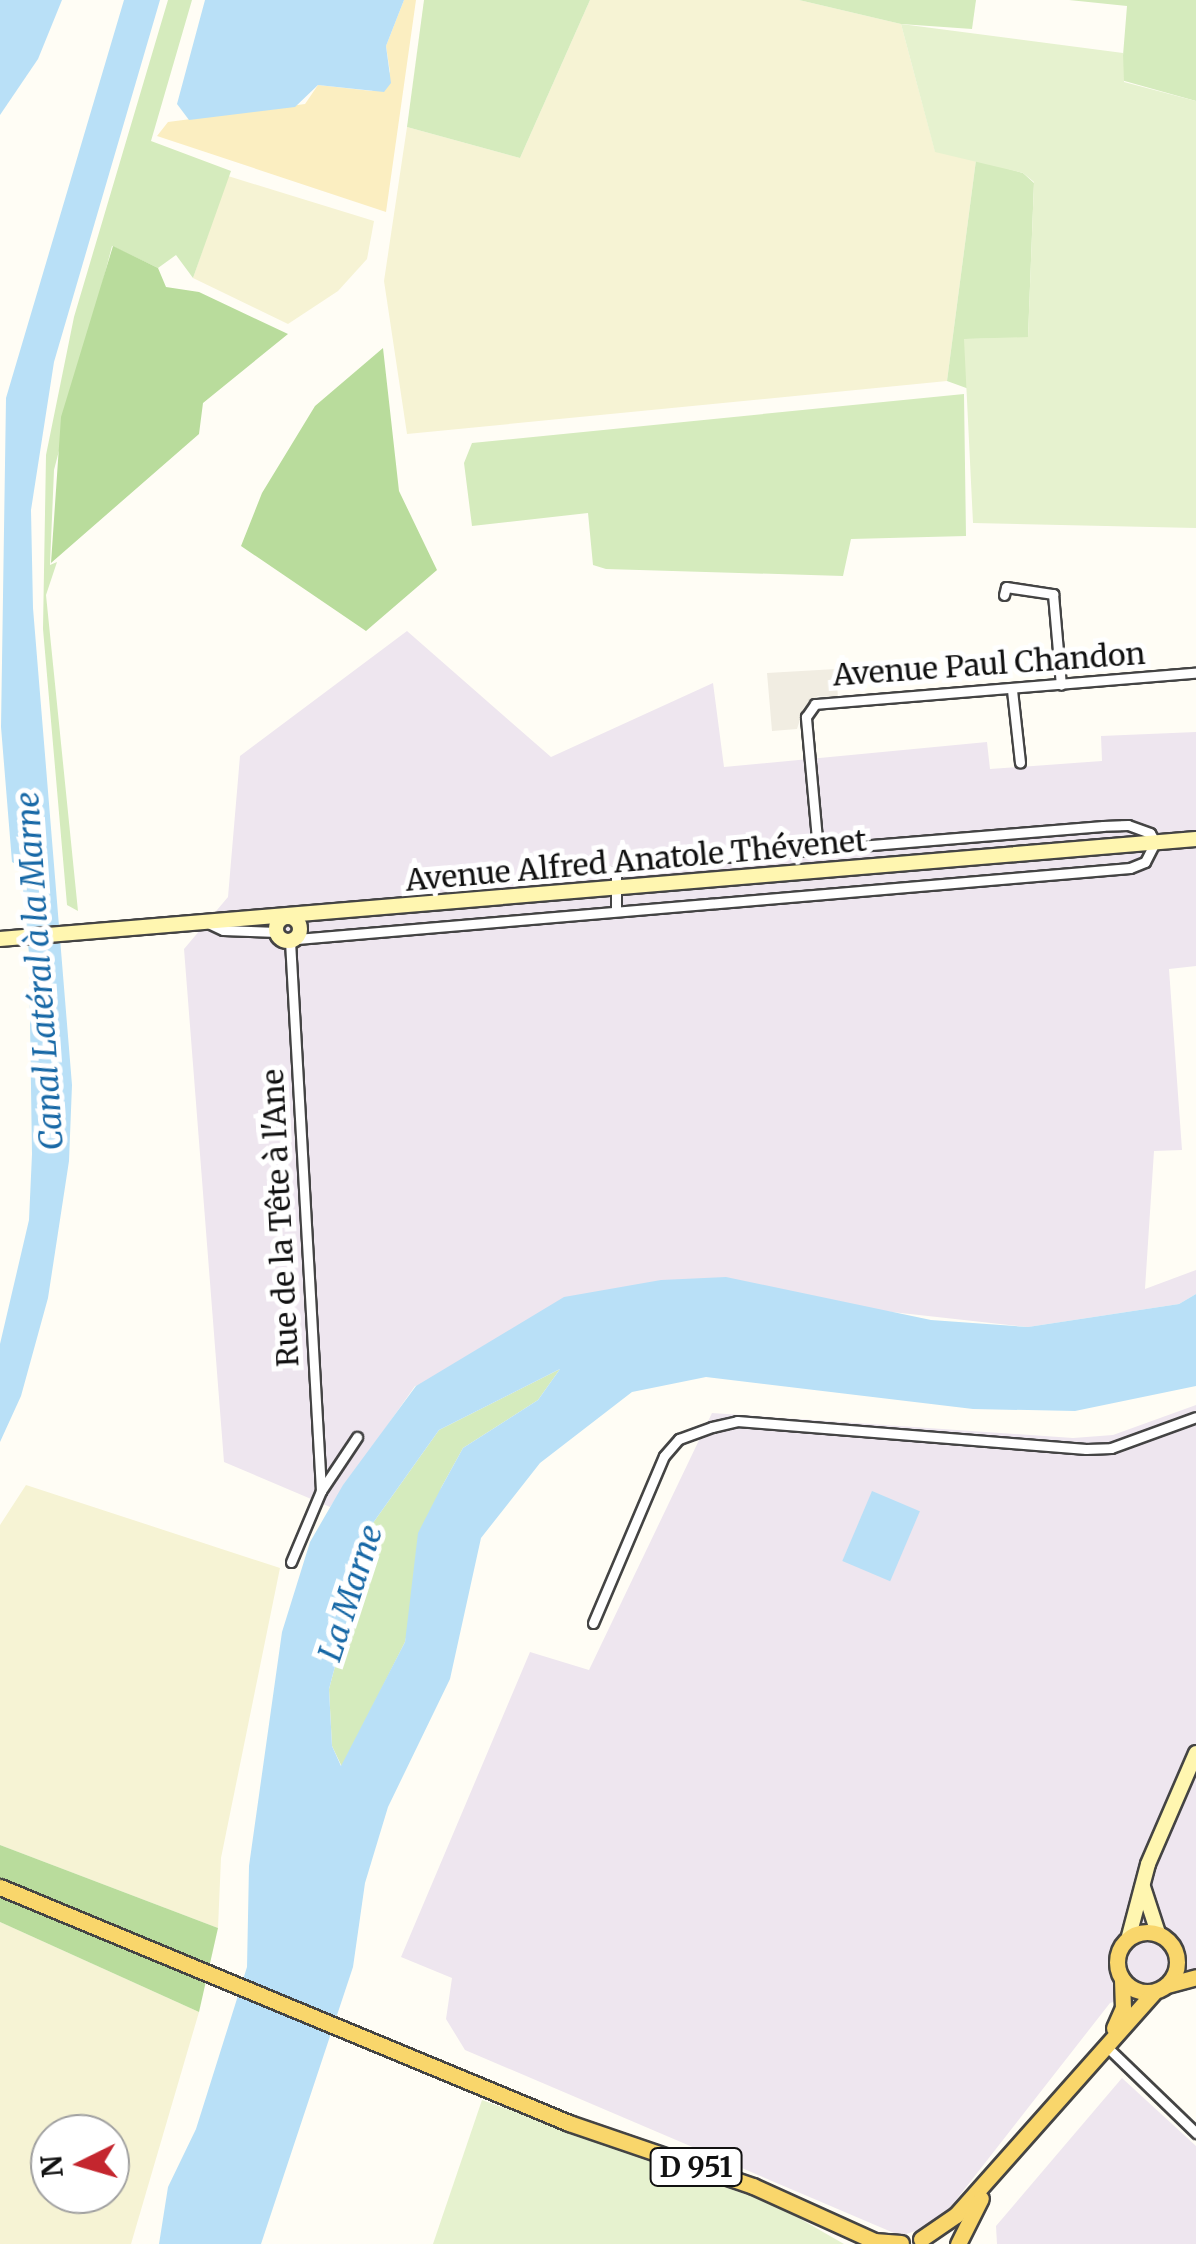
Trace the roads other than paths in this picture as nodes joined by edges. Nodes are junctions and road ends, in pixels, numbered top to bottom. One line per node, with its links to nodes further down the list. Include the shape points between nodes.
1 (1004, 595): 3 (street, via 1006,587 1053,594)
2 (1196, 673): 3 (street, Avenue Paul Chandon)
3 (1062, 685): 4 (street, Avenue Paul Chandon)
4 (1012, 690): 5 (street); 8 (street, Avenue Paul Chandon, via 815,704 806,717)
5 (1020, 763)
6 (1196, 839): 7 (main road, Avenue Alfred Anatole Thévenet)
7 (1155, 842): 8 (street, via 1150,833 1115,826); 9 (main road, Avenue Alfred Anatole Thévenet); 10 (street, via 1145,862 1130,868 692,903 655,912)
8 (818, 850): 9 (street, via 631,865 616,872)
9 (614, 889): 10 (street); 12 (main road, Avenue Alfred Anatole Thévenet, via 318,915)
10 (616, 910): 12 (street)
11 (210, 924): 12 (main road, Avenue Alfred Anatole Thévenet); 13 (street); 14 (main road, Avenue Alfred Anatole Thévenet)
12 (293, 930): 13 (main road); 17 (street, Rue de la Tête à l'Ane)
13 (277, 932)
14 (1, 939)
15 (1196, 1417): 19 (street, via 1111,1448 1086,1449 737,1421 712,1428 680,1439 664,1456)
16 (357, 1437): 17 (street)
17 (321, 1491): 18 (street)
18 (292, 1562)
19 (592, 1623)
20 (1196, 1753): 21 (main road)
21 (1142, 1880): 23 (main road); 24 (main road)
22 (0, 1887): 33 (main road, D 951, via 394,2053)
23 (1158, 1933): 24 (main road); 25 (main road)
24 (1129, 1936): 28 (main road, via 1116,1963)
25 (1176, 1954): 26 (main road); 29 (main road)
26 (1196, 1962)
27 (1196, 1977): 29 (main road)
28 (1122, 1979): 29 (main road, via 1136,1990); 30 (main road, via 1123,2008)
29 (1160, 1988): 30 (main road)
30 (1106, 2041): 31 (main road); 32 (street)
31 (1026, 2132): 34 (main road, via 956,2215); 38 (main road)
32 (1196, 2133)
33 (820, 2217): 35 (main road, D 951, via 874,2241); 36 (main road, D 951)
34 (922, 2238): 35 (main road); 37 (main road)
35 (900, 2243)
36 (853, 2244)
37 (938, 2244)
38 (958, 2244)

